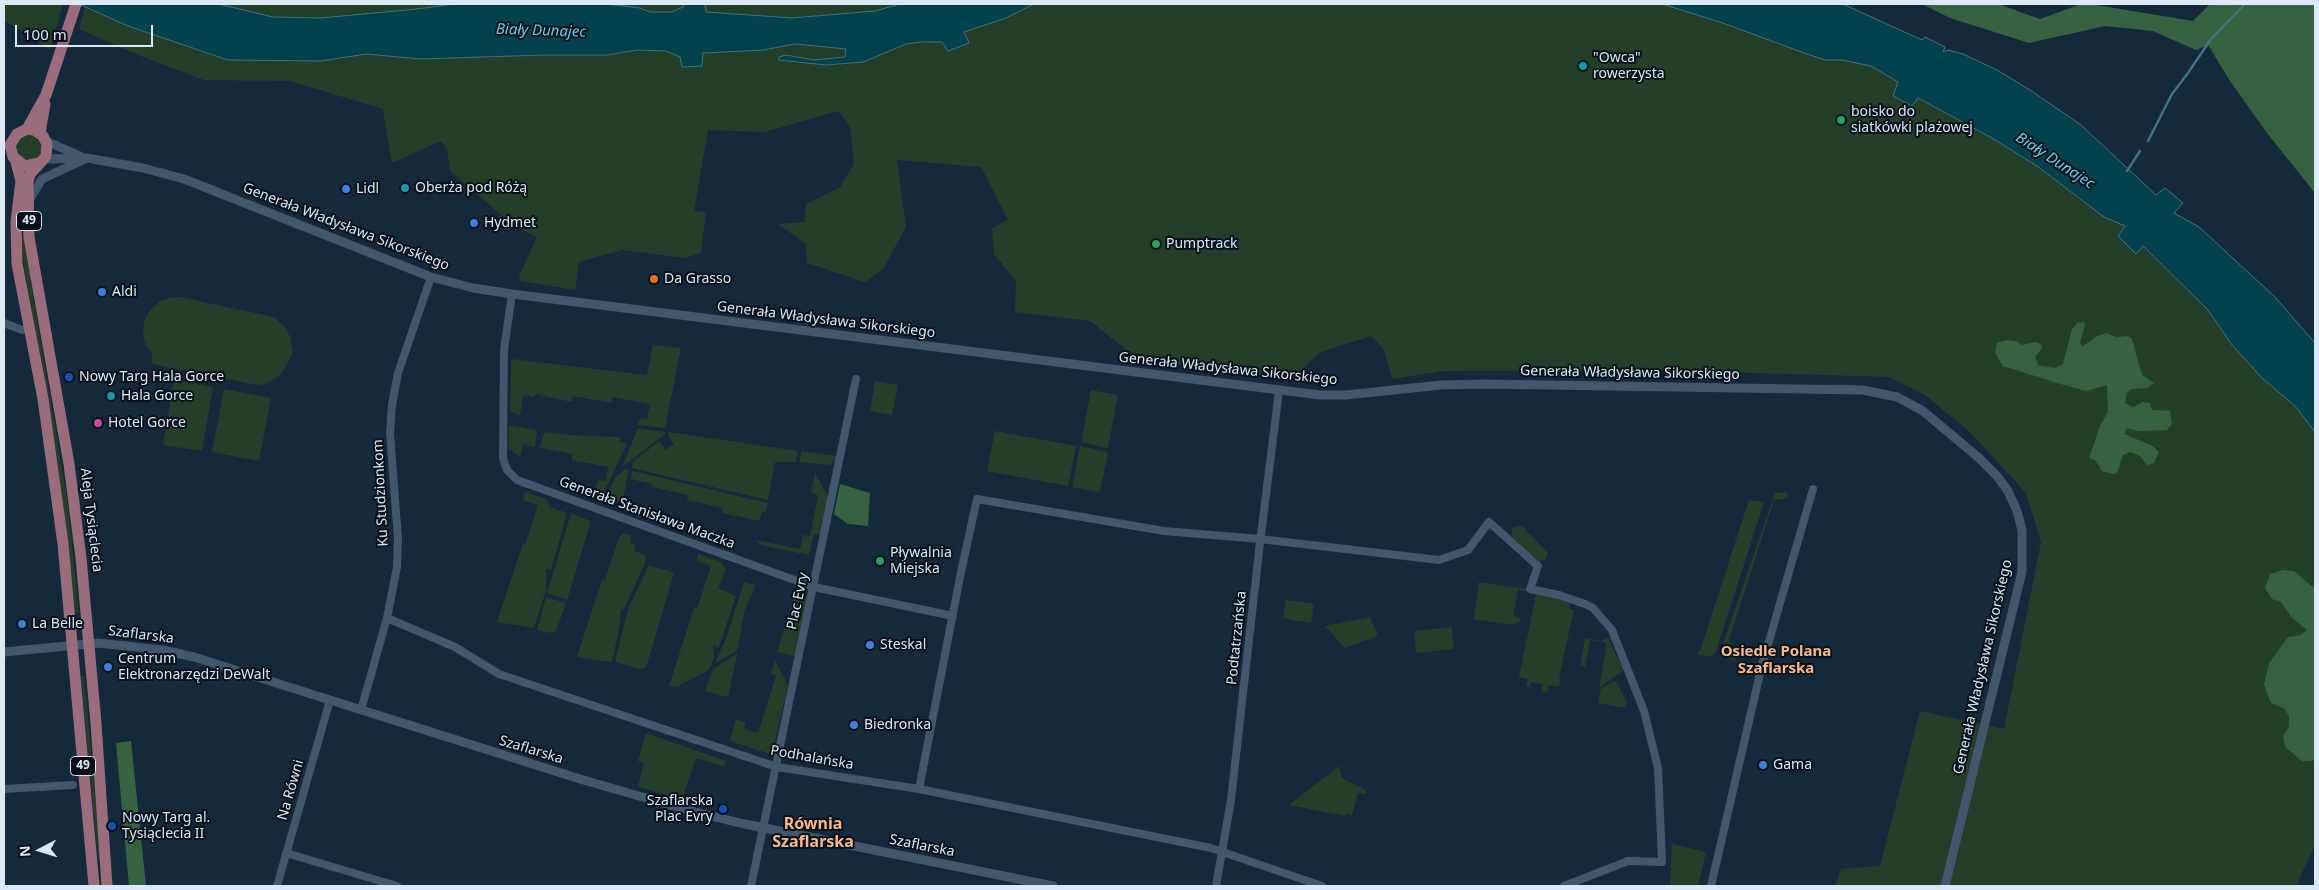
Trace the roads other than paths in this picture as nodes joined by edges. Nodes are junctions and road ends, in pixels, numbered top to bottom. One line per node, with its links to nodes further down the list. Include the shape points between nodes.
1 (76, 4): 2 (main road, 49)
2 (46, 95): 3 (main road, 49); 4 (main road, 49)
3 (26, 129): 4 (main road); 5 (main road, 49)
4 (43, 137): 7 (street, Generała Władysława Sikorskiego, via 56,147); 8 (main road, 49, via 47,152)
5 (8, 139): 6 (main road, 49)
6 (11, 156): 8 (main road, via 24,166); 13 (main road, 49, via 21,181 16,222 17,264)
7 (87, 158): 8 (street, Generała Władysława Sikorskiego); 9 (street, via 42,179); 10 (street, Generała Władysława Sikorskiego, via 143,168 203,185)
8 (42, 161): 9 (main road, Aleja Tysiąclecia / 49, via 30,174)
9 (29, 200): 21 (main road, Aleja Tysiąclecia / 49, via 31,251 69,464)
10 (431, 278): 11 (street, Generała Władysława Sikorskiego); 20 (street, Ku Studzionkom, via 398,373 392,405 391,453 398,540)
11 (512, 294): 15 (street, Generała Władysława Sikorskiego); 18 (street, Generała Stanisława Maczka, via 504,350 502,458 507,470 517,480)
12 (4, 323): 13 (street, via 22,330)
13 (30, 329): 22 (main road, 49, via 54,473)
14 (856, 379): 18 (street, Plac Evry)
15 (1279, 391): 17 (street, Podtatrzańska); 43 (street, Generała Władysława Sikorskiego, via 1346,395 1458,384 1863,390 1897,397 1923,411 1979,458 2002,484 2017,511 2024,545 2022,572)
16 (1813, 489): 42 (street, via 1761,669)
17 (1260, 539): 19 (street, via 1164,531 977,499); 31 (street, Podtatrzańska); 41 (street, via 1439,560 1468,550 1489,522 1538,566 1530,590 1559,594 1593,608 1612,630 1644,711 1658,768 1662,862 1628,861)
18 (814, 587): 19 (street, Generała Stanisława Maczka); 26 (street, Plac Evry)
19 (953, 616): 29 (street)
20 (388, 618): 25 (street, Ku Studzionkom); 26 (street, Podhalańska, via 455,646 499,674)
21 (89, 644): 22 (street, Szaflarska); 24 (street, Szaflarska, via 128,645 170,652); 34 (main road, Aleja Tysiąclecia / 49)
22 (73, 645): 23 (street, Szaflarska); 33 (main road, 49)
23 (4, 652)
24 (330, 700): 25 (street, Szaflarska); 32 (street, Na Równi)
25 (361, 710): 30 (street, Szaflarska, via 621,792)
26 (777, 767): 29 (street, Podhalańska); 30 (street, Plac Evry)
27 (73, 785): 28 (street)
28 (4, 789)
29 (919, 789): 31 (street, Podhalańska)
30 (764, 828): 37 (street, Plac Evry); 38 (street, Szaflarska)
31 (1223, 851): 39 (street, Podtatrzańska); 40 (street, Podhalańska)
32 (286, 853): 35 (street, Na Równi); 36 (street)
33 (94, 886)
34 (107, 886)
35 (277, 886)
36 (397, 886)
37 (751, 886)
38 (1053, 886)
39 (1216, 886)
40 (1322, 886)
41 (1564, 886)
42 (1711, 886)
43 (1945, 886)

